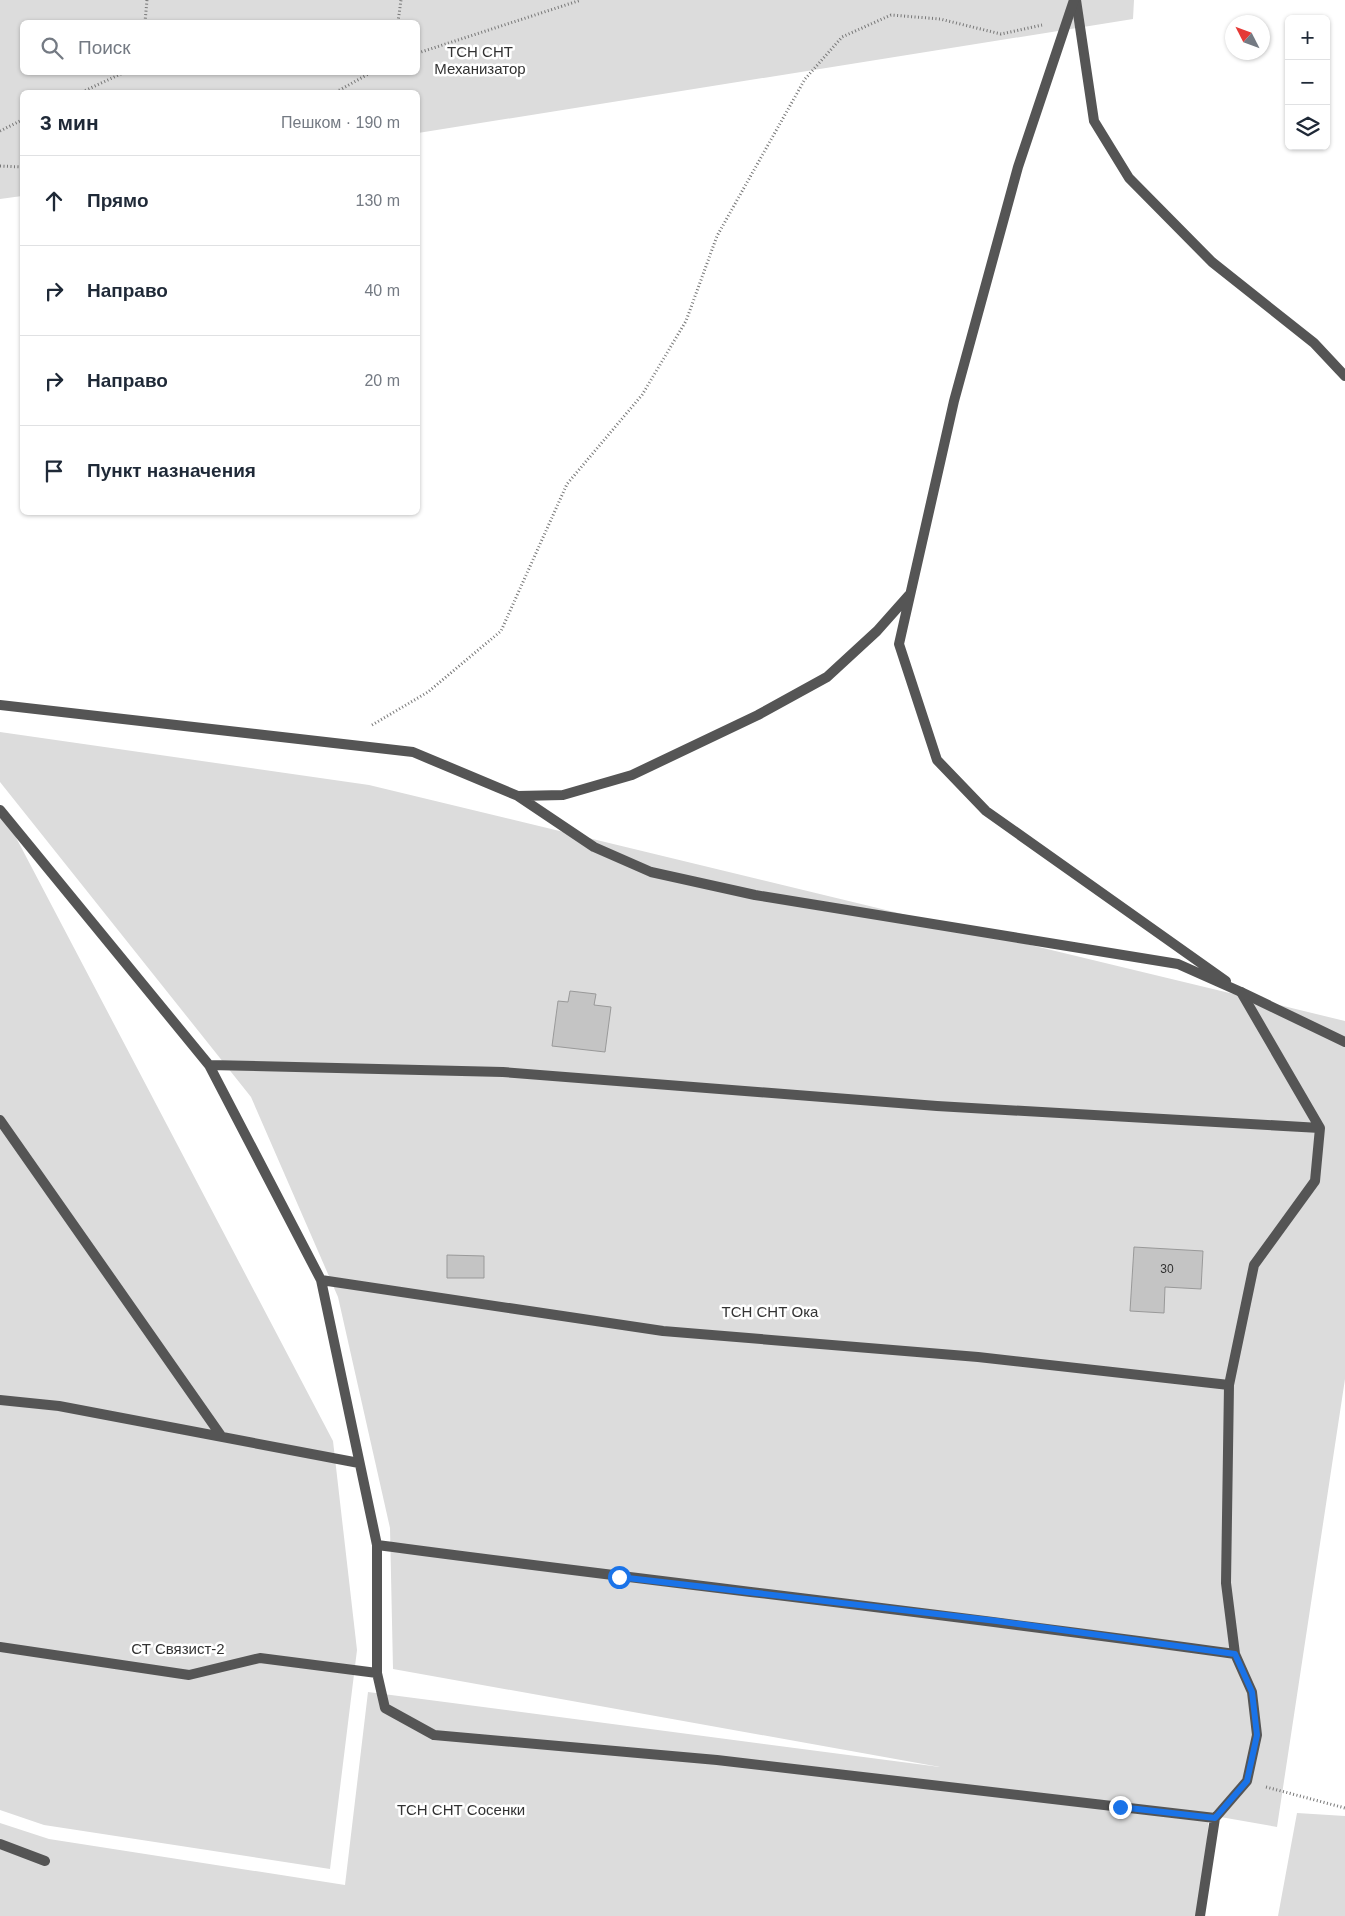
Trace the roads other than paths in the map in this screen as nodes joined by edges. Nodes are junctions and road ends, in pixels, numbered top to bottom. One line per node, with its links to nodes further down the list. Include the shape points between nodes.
1 (1075, 0): 2 (street, via 1094,121 1130,178 1212,262 1314,343); 3 (street, via 1018,167 954,401)
2 (1345, 376)
3 (910, 594): 5 (street, via 877,631 827,677 750,719 632,775 563,795); 7 (street, via 899,644 937,760 986,811)
4 (0, 705): 5 (street, via 412,752)
5 (518, 796): 7 (street, via 594,847 652,872 755,895 1178,964)
6 (0, 810): 9 (street)
7 (1241, 992): 8 (street); 11 (street)
8 (1345, 1042)
9 (209, 1065): 11 (street, via 503,1072 937,1106); 12 (street)
10 (0, 1120): 15 (street)
11 (1320, 1128): 13 (street, via 1315,1181 1254,1264)
12 (321, 1280): 13 (street, via 663,1331 978,1357); 16 (street)
13 (1229, 1385): 19 (street, via 1226,1583)
14 (0, 1400): 15 (street, via 59,1406)
15 (222, 1437): 16 (street)
16 (359, 1462): 17 (street)
17 (378, 1545): 19 (street, via 656,1582 997,1621); 20 (street)
18 (0, 1647): 20 (street, via 189,1675 260,1658)
19 (1235, 1654): 21 (street, via 1252,1692 1257,1735 1247,1781)
20 (376, 1673): 21 (street, via 386,1708 434,1735 717,1760)
21 (1215, 1818): 24 (street)
22 (0, 1844): 23 (street)
23 (45, 1861)
24 (1200, 1916)

